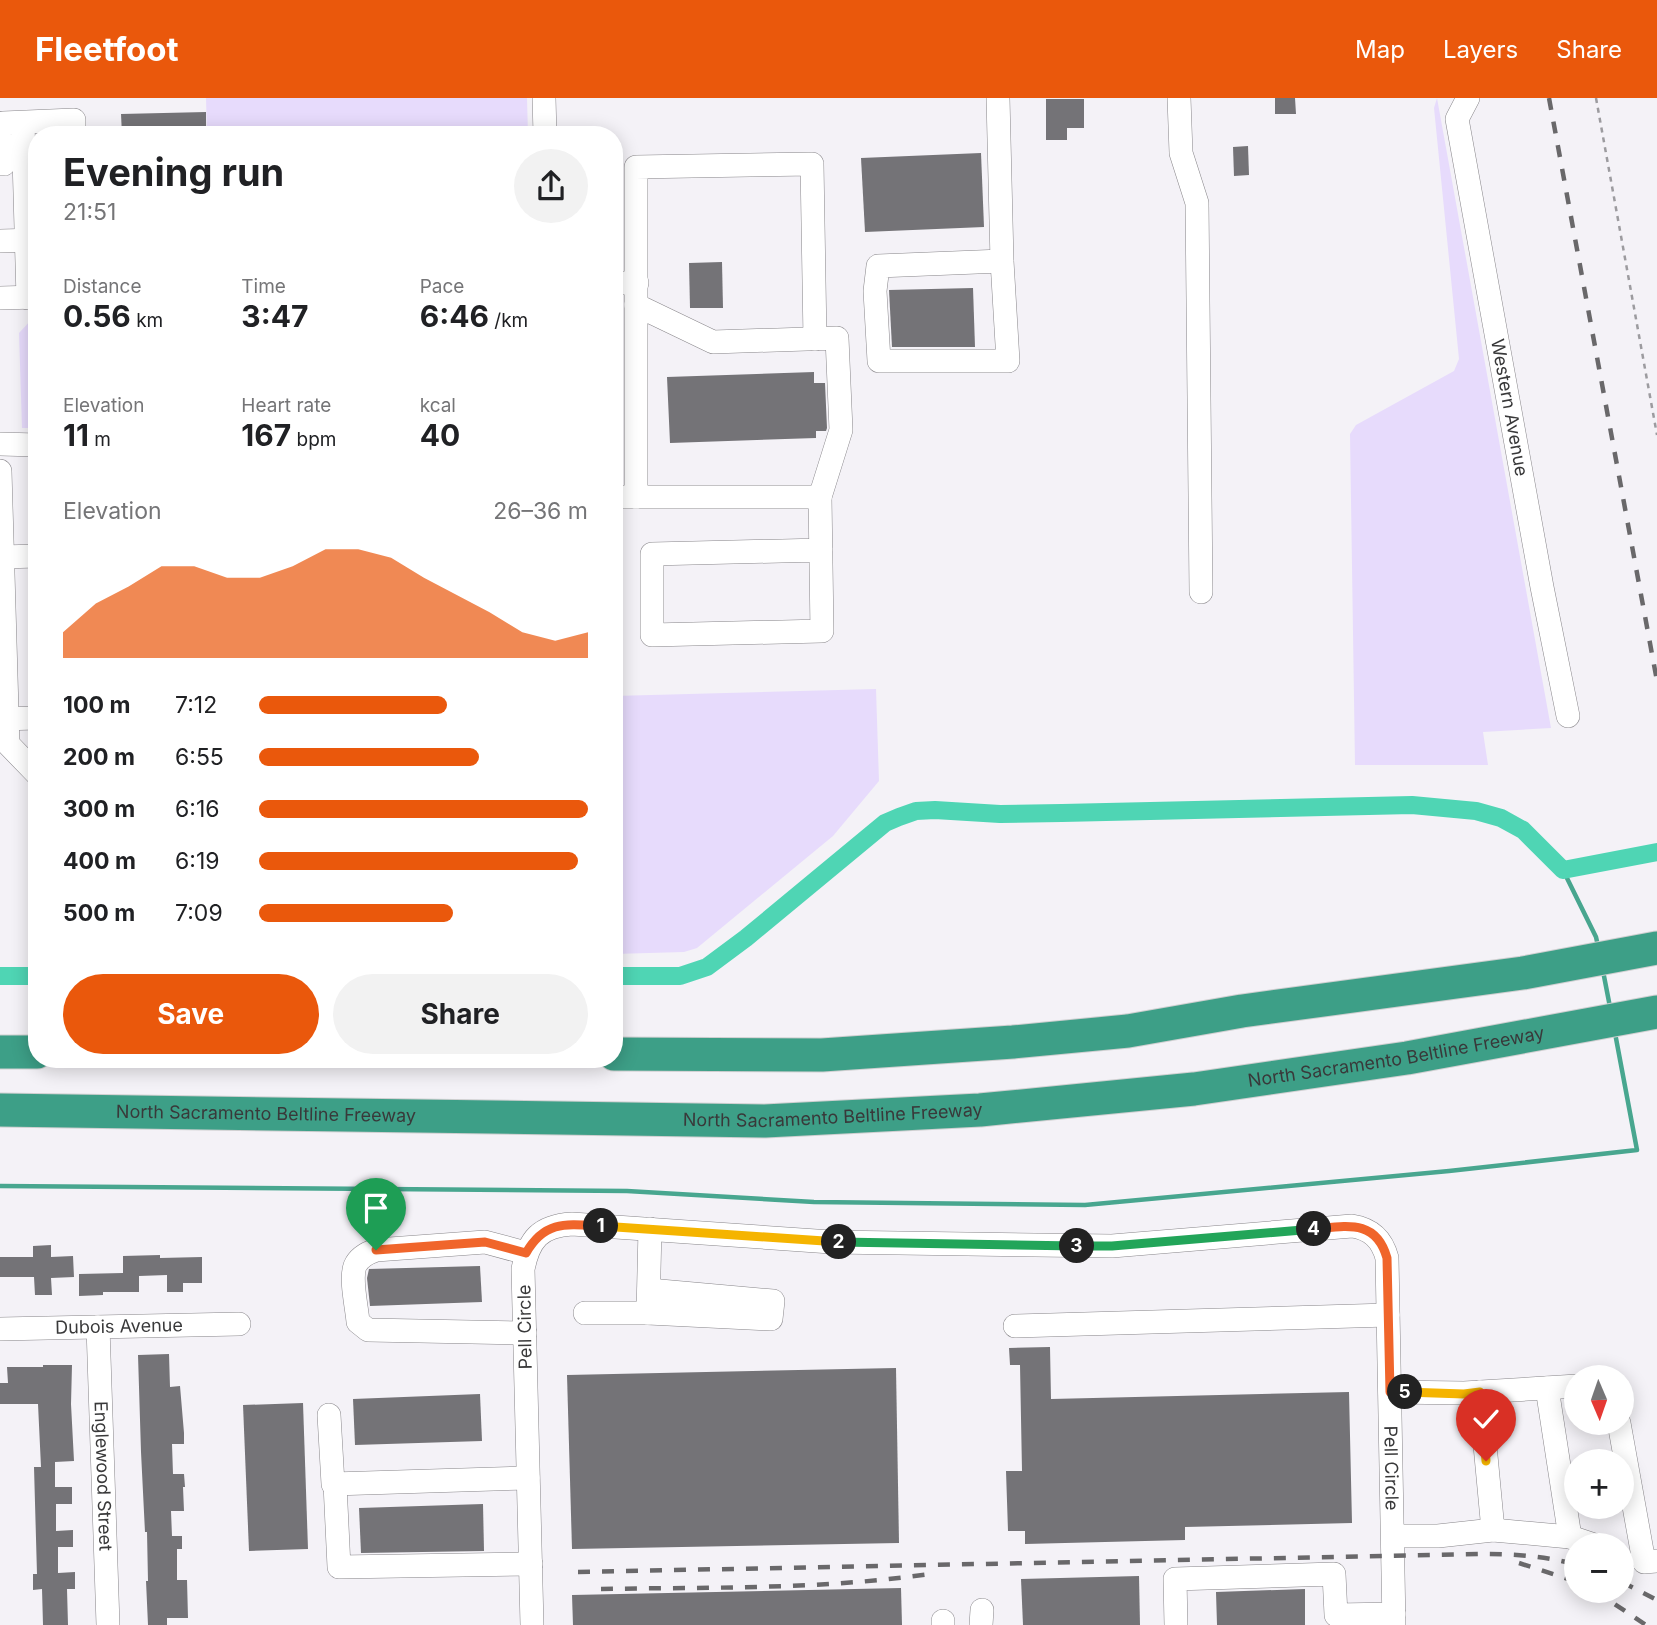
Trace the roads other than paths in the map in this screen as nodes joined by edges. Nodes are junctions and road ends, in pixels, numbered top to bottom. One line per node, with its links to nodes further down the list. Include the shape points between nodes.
1 (544, 98): 7 (street)
2 (998, 98): 12 (street)
3 (1179, 98): 26 (street, via 1181,153 1197,203)
4 (1468, 98): 28 (street, Western Avenue, via 1457,119)
5 (23, 123): 6 (street, via 74,120); 8 (street, via 3,123 4,164); 9 (street)
6 (74, 126)
7 (545, 126)
8 (0, 164)
9 (28, 188)
10 (28, 240): 11 (street)
11 (0, 241)
12 (1002, 261): 12 (street, via 878,265 879,361 1008,361)
13 (629, 290): 16 (street, via 713,342); 16 (street, via 636,167 812,163); 21 (street)
14 (28, 297): 15 (street)
15 (0, 298)
16 (815, 339): 20 (street, via 836,338 841,430)
17 (0, 444): 18 (street)
18 (28, 444)
19 (0, 471): 22 (street)
20 (820, 496): 21 (street); 23 (street)
21 (625, 497)
22 (0, 505): 25 (street)
23 (821, 550): 23 (street, via 822,631 652,635 652,554)
24 (28, 556): 25 (street)
25 (2, 557): 27 (street)
26 (1202, 592)
27 (2, 659): 30 (street)
28 (1568, 716)
29 (28, 718): 30 (street)
30 (3, 719): 31 (street, via 8,744)
31 (28, 765)
32 (1657, 948): 36 (highway, via 1523,973 1128,1031 822,1055)
33 (1657, 1012): 37 (highway, North Sacramento Beltline Freeway, via 1407,1058 1194,1089 967,1111 765,1121)
34 (0, 1052): 35 (highway)
35 (28, 1052)
36 (623, 1054)
37 (0, 1110)
38 (650, 1229): 39 (street, Pell Circle, via 561,1225 541,1234); 40 (street, via 649,1302); 41 (street, Pell Circle, via 831,1242 1112,1246 1352,1226 1373,1233 1384,1248)
39 (526, 1253): 46 (street, Pell Circle); 46 (street, via 485,1242 376,1250 363,1255 353,1275 358,1322 368,1330)
40 (585, 1313)
41 (1388, 1315): 43 (street); 49 (street, Pell Circle)
42 (239, 1324): 44 (street, Dubois Avenue)
43 (1015, 1326)
44 (99, 1327): 45 (street, Dubois Avenue); 63 (street, Englewood Street)
45 (0, 1329)
46 (525, 1333): 53 (street, Pell Circle)
47 (1564, 1387): 48 (street)
48 (1547, 1388): 50 (street); 56 (street)
49 (1390, 1392): 50 (street); 58 (street, Pell Circle)
50 (1480, 1392): 55 (street)
51 (329, 1415): 54 (street)
52 (1622, 1435): 59 (street)
53 (528, 1478): 54 (street); 60 (street, Pell Circle)
54 (335, 1484): 60 (street, via 339,1567)
55 (1493, 1530): 57 (street); 58 (street)
56 (1569, 1533)
57 (1564, 1536)
58 (1393, 1546): 61 (street, Pell Circle)
59 (1651, 1562)
60 (531, 1564): 64 (street, Pell Circle)
61 (1394, 1619): 62 (street)
62 (1336, 1620): 65 (street, via 1334,1574 1175,1579)
63 (108, 1625)
64 (532, 1625)
65 (1176, 1625)

